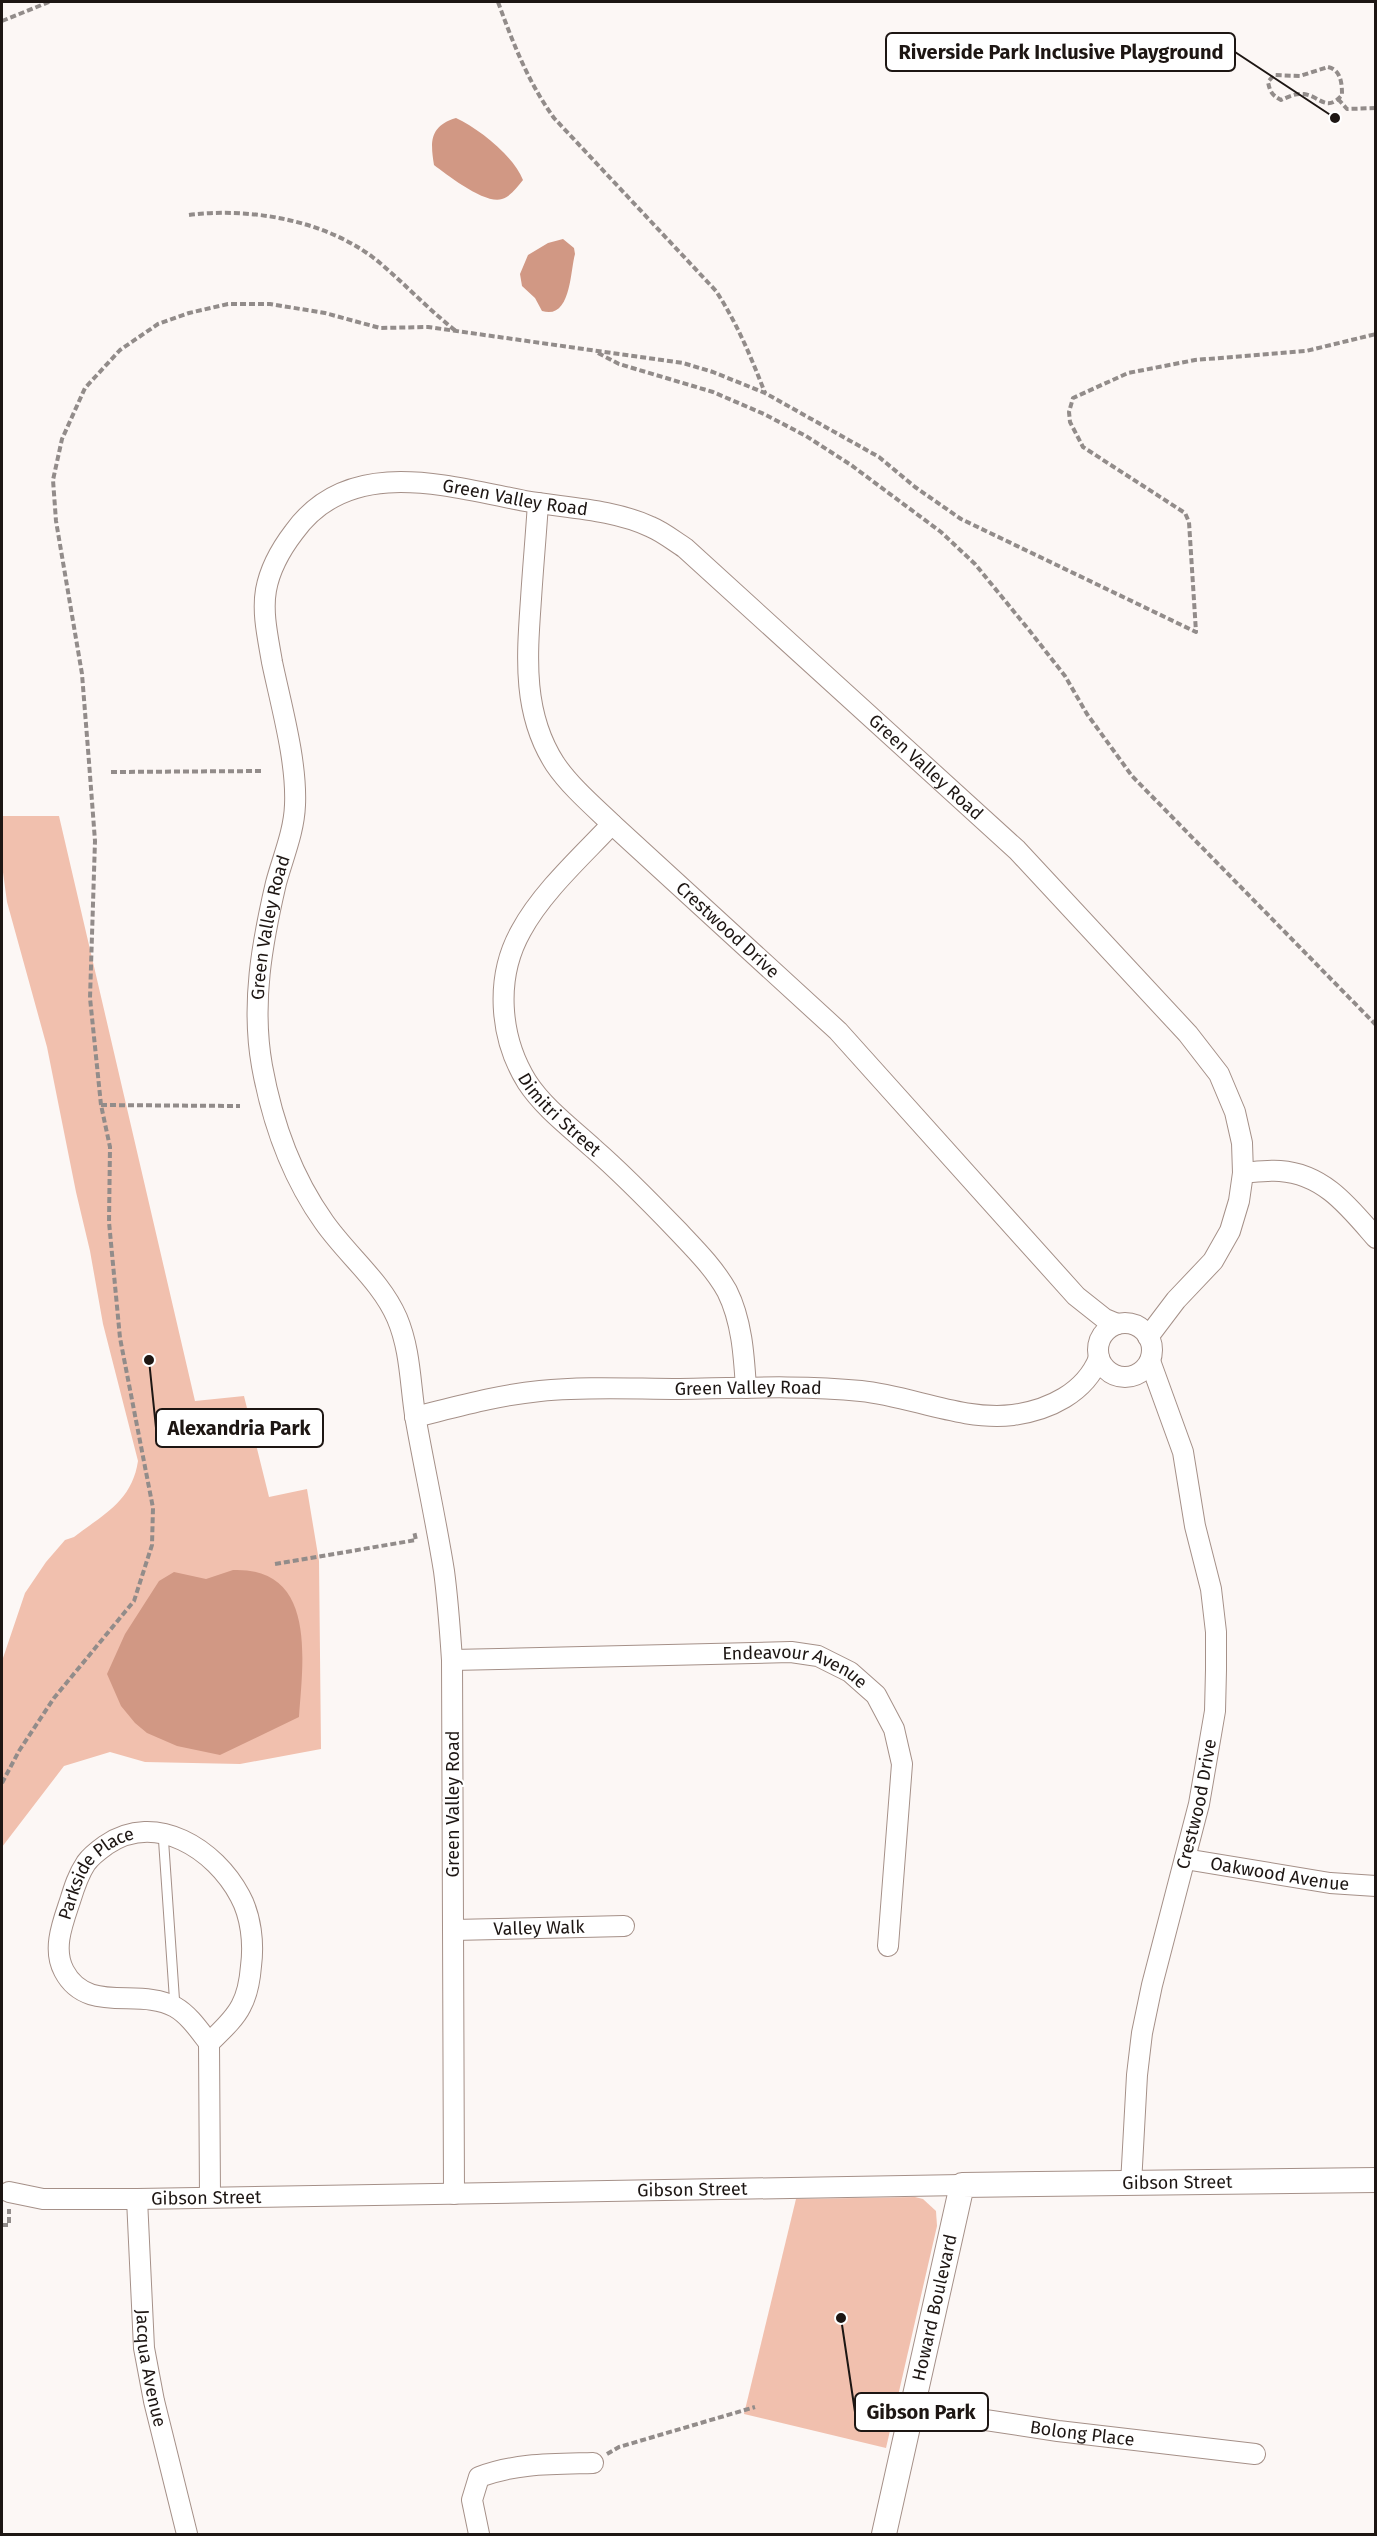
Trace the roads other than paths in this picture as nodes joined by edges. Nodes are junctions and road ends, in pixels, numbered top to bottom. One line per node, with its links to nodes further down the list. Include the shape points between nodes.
1 (538, 503): 2 (street, Crestwood Drive, via 527,661 530,698 539,731 555,763 576,790); 3 (street, Green Valley Road, via 608,514 651,526 686,548 1017,850 1188,1034 1219,1074 1235,1112); 11 (street, Green Valley Road, via 438,484 400,480 363,484 331,498 303,519 278,554 266,589 266,627 296,806 258,970 261,1064 284,1146 303,1187 323,1220 373,1279 396,1314 408,1347)
2 (612, 824): 5 (street, Crestwood Drive, via 838,1031 1076,1296); 9 (street, Dimitri Street, via 521,930 508,962 503,994 505,1027 527,1082 547,1107 622,1174 709,1264 737,1317)
3 (1243, 1173): 4 (street, via 1281,1171 1306,1176 1335,1192); 5 (street, Green Valley Road, via 1230,1231 1213,1261 1176,1300)
4 (1376, 1238)
5 (1126, 1331): 6 (street, via 1098,1350); 7 (street, via 1151,1344)
6 (1099, 1358): 8 (street, via 1102,1365); 10 (street, Green Valley Road)
7 (1150, 1361): 8 (street, via 1146,1368); 12 (street, Crestwood Drive)
8 (1123, 1376): 10 (street, Green Valley Road); 12 (street, Crestwood Drive, via 1139,1380)
9 (746, 1388): 10 (street, Green Valley Road, via 863,1391 985,1415 1012,1415 1059,1402); 11 (street, Green Valley Road, via 540,1391)
10 (1075, 1391)
11 (416, 1417): 13 (street, Green Valley Road, via 445,1575)
12 (1173, 1423): 15 (street, Crestwood Drive, via 1183,1452 1216,1632 1215,1711)
13 (452, 1660): 18 (street, Green Valley Road); 19 (street, Endeavour Avenue, via 791,1652 818,1656 850,1672 876,1695 894,1729 902,1764)
14 (163, 1833): 20 (lane); 20 (street, Parkside Place, via 133,1832 115,1839 86,1863 76,1880 63,1923 59,1956 63,1971 87,1994 139,1998); 21 (street, Parkside Place, via 192,1844 210,1857 242,1898 250,1925 253,1951 242,2005)
15 (1185, 1859): 16 (street, Oakwood Avenue, via 1330,1883); 23 (street, Crestwood Drive, via 1142,2033)
16 (1376, 1886)
17 (624, 1926): 18 (street, Valley Walk)
18 (453, 1930): 26 (street, Green Valley Road)
19 (888, 1946)
20 (175, 2007): 21 (street, Parkside Place)
21 (209, 2043): 27 (street)
22 (1376, 2180): 23 (street, Gibson Street)
23 (1131, 2184): 24 (street, Gibson Street)
24 (962, 2185): 26 (street, Gibson Street); 29 (street, Howard Boulevard)
25 (9, 2193): 28 (street, Gibson Street, via 43,2199)
26 (454, 2194): 27 (street, Gibson Street)
27 (210, 2197): 28 (street, Gibson Street)
28 (137, 2199): 32 (street, Jacqua Avenue, via 144,2348)
29 (912, 2409): 30 (street, Bolong Place); 34 (street, Howard Boulevard)
30 (1255, 2454)
31 (593, 2463): 33 (street, via 523,2465 479,2477 472,2500)
32 (187, 2535)
33 (479, 2535)
34 (884, 2535)

